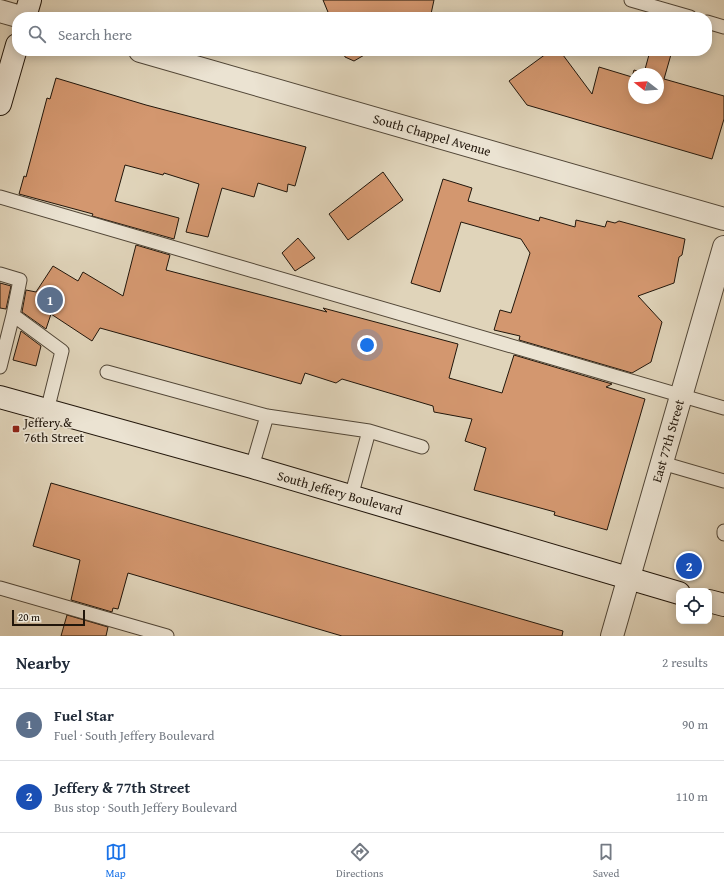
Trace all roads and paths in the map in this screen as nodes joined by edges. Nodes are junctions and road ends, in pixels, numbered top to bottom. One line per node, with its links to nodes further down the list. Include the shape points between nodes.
1 (30, 0): 4 (street)
2 (631, 0): 5 (lane)
3 (0, 11): 6 (street)
4 (26, 12)
5 (673, 12)
6 (12, 14)
7 (712, 23): 8 (lane)
8 (724, 27)
9 (14, 56): 11 (street)
10 (157, 56): 13 (street, South Chappel Avenue)
11 (0, 104)
12 (0, 197): 20 (lane)
13 (724, 219)
14 (724, 247): 20 (street, East 77th Street)
15 (0, 274): 16 (lane, via 20,280)
16 (13, 315): 17 (lane); 23 (lane, via 62,351)
17 (3, 342): 18 (lane)
18 (0, 367)
19 (106, 372): 24 (lane)
20 (681, 395): 22 (lane); 27 (street, East 77th Street)
21 (0, 397): 23 (street, South Jeffery Boulevard)
22 (724, 408)
23 (48, 410): 28 (street, South Jeffery Boulevard)
24 (267, 416): 25 (lane); 28 (lane)
25 (369, 431): 26 (lane); 30 (lane)
26 (422, 447)
27 (662, 463): 29 (lane); 33 (street, East 77th Street)
28 (252, 468): 30 (street, South Jeffery Boulevard)
29 (724, 481)
30 (350, 496): 33 (street, South Jeffery Boulevard)
31 (724, 531): 32 (lane)
32 (724, 534)
33 (629, 578): 35 (street, South Jeffery Boulevard); 39 (street, East 77th Street)
34 (0, 588): 38 (lane)
35 (676, 592)
36 (712, 602): 37 (street)
37 (724, 605)
38 (167, 636)
39 (612, 636)

